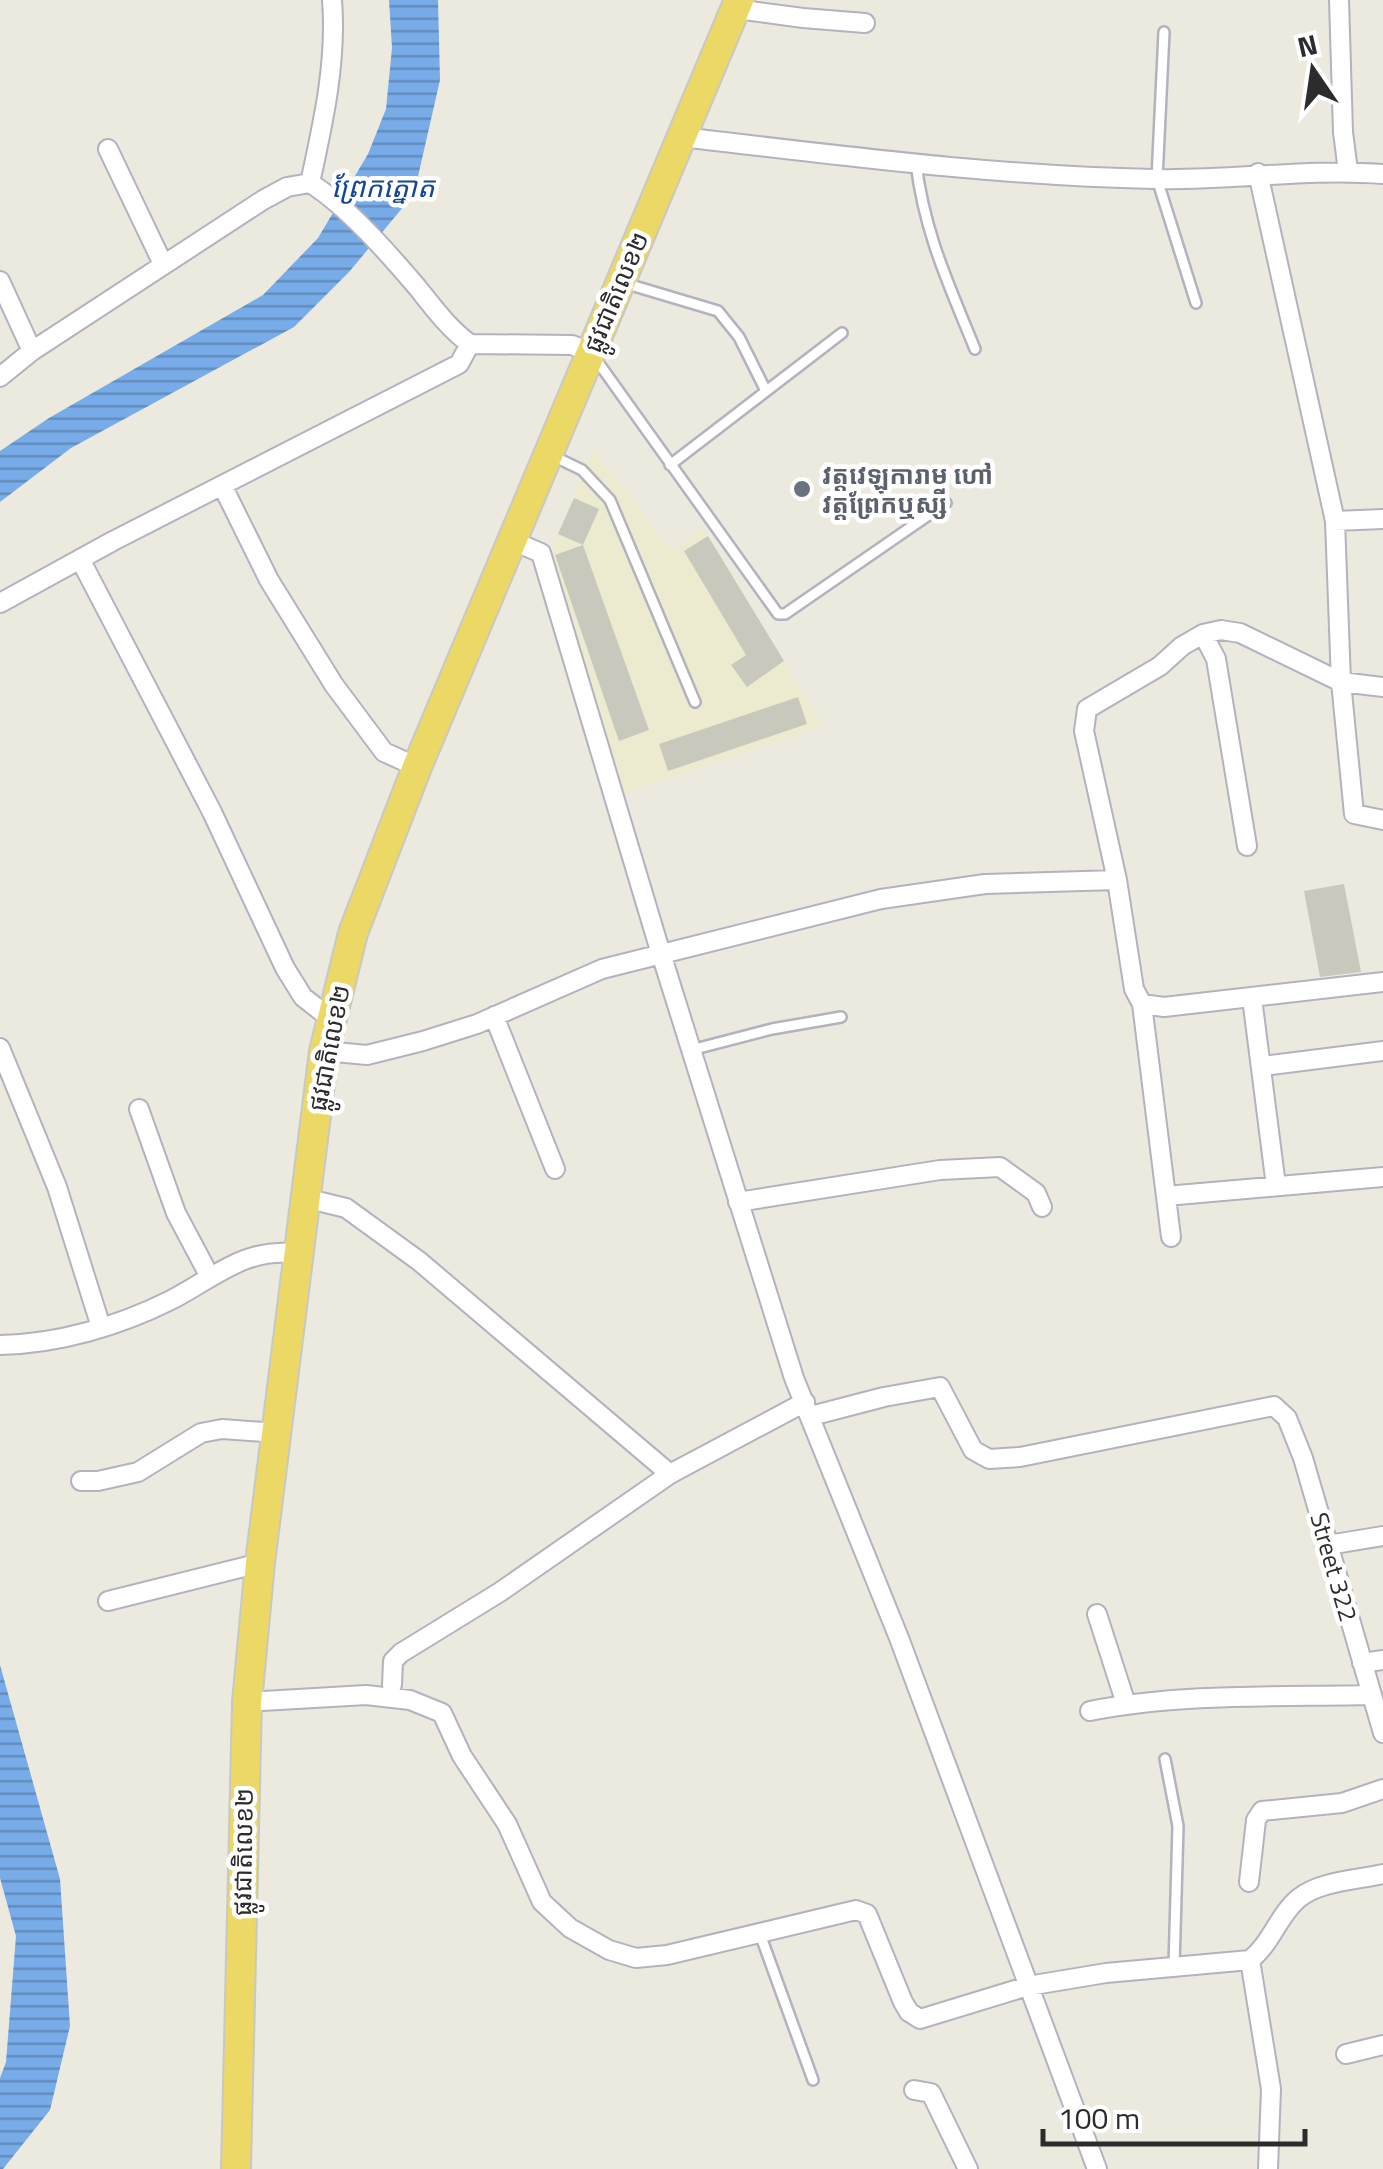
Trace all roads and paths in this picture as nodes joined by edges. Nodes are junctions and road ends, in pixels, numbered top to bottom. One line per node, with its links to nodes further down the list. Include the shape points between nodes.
1 (332, 0): 13 (street, via 327,106)
2 (1339, 0): 9 (street)
3 (738, 4): 4 (street); 6 (highway, ផ្លូវជាតិលេខ២)
4 (866, 23)
5 (1164, 32): 12 (lane)
6 (681, 137): 8 (street); 16 (highway, ផ្លូវជាតិលេខ២)
7 (108, 149): 14 (street)
8 (916, 163): 12 (street); 20 (lane, via 930,237)
9 (1348, 171): 10 (street); 11 (street)
10 (1258, 173): 12 (street); 30 (street)
11 (1383, 174)
12 (1157, 179): 17 (lane)
13 (310, 183): 14 (street, via 287,187); 19 (street)
14 (163, 264): 21 (street)
15 (0, 281): 21 (street)
16 (621, 282): 22 (highway, ផ្លូវជាតិលេខ២); 24 (lane, via 718,310)
17 (1196, 303)
18 (842, 333): 24 (lane)
19 (470, 344): 22 (street, via 572,345); 27 (street, via 458,364)
20 (975, 350)
21 (32, 351): 23 (street)
22 (590, 352): 25 (highway, ផ្លូវជាតិលេខ២); 26 (lane)
23 (0, 377)
24 (766, 391): 26 (lane)
25 (548, 454): 31 (highway, ផ្លូវជាតិលេខ២); 37 (lane, via 582,470 610,500)
26 (670, 465): 28 (lane, via 778,614)
27 (222, 485): 32 (street); 38 (street, via 269,580 334,685 384,752)
28 (946, 503)
29 (1383, 520): 30 (street)
30 (1335, 521): 35 (street)
31 (514, 542): 38 (highway, ផ្លូវជាតិលេខ២); 42 (street, via 540,553)
32 (80, 559): 33 (street); 48 (street, via 285,968 303,997)
33 (0, 603)
34 (1203, 634): 35 (street, via 1240,633); 40 (street, via 1216,659); 41 (street, via 1084,718)
35 (1341, 682): 36 (street); 39 (street, via 1354,814)
36 (1383, 687)
37 (694, 702)
38 (417, 768): 48 (highway, ផ្លូវជាតិលេខ២, via 353,933)
39 (1383, 820)
40 (1246, 846)
41 (1116, 880): 42 (street, via 985,884 881,900); 45 (street)
42 (661, 954): 46 (street, via 602,969); 50 (street)
43 (1383, 982): 44 (street)
44 (1252, 998): 45 (street); 53 (street)
45 (1142, 1004): 58 (street)
46 (494, 1016): 51 (street, via 368,1055); 55 (street)
47 (842, 1017): 50 (lane)
48 (332, 1019): 51 (highway, ផ្លូវជាតិលេខ២)
49 (0, 1048): 65 (street)
50 (691, 1050): 60 (street)
51 (324, 1051): 59 (highway, ផ្លូវជាតិលេខ២)
52 (1383, 1051): 53 (street)
53 (1263, 1066): 57 (street)
54 (139, 1109): 64 (street, via 176,1213)
55 (555, 1169)
56 (1383, 1177): 57 (street)
57 (1276, 1186): 58 (street)
58 (1166, 1196): 62 (street)
59 (306, 1198): 63 (highway, ផ្លូវជាតិលេខ២); 69 (street, via 346,1208 419,1260)
60 (738, 1202): 61 (street, via 940,1170 1000,1168 1036,1194); 67 (street)
61 (1042, 1207)
62 (1171, 1238)
63 (298, 1254): 64 (street, via 275,1250); 68 (highway, ផ្លូវជាតិលេខ២)
64 (210, 1276): 65 (street, via 170,1301)
65 (102, 1327): 66 (street)
66 (0, 1345)
67 (808, 1409): 69 (street); 72 (street, Street 322, via 940,1387 973,1450 989,1459 1274,1406 1287,1418 1303,1458); 91 (street)
68 (278, 1433): 70 (street, via 201,1433 138,1472); 73 (highway, ផ្លូវជាតិលេខ២)
69 (670, 1474): 78 (street, via 401,1653 393,1662)
70 (81, 1480)
71 (1383, 1536): 72 (street)
72 (1328, 1545): 77 (street, Street 322)
73 (260, 1563): 74 (street); 80 (highway, ផ្លូវជាតិលេខ២)
74 (108, 1600)
75 (1097, 1614): 81 (street)
76 (1383, 1660): 77 (street)
77 (1362, 1663): 79 (street, Street 322)
78 (392, 1686)
79 (1371, 1695): 81 (street); 83 (street, Street 322)
80 (247, 1702): 88 (street, via 366,1695 410,1700 442,1713 507,1824 542,1902 609,1950 636,1958 668,1955); 96 (highway, ផ្លូវជាតិលេខ២)
81 (1126, 1704): 82 (street)
82 (1090, 1712)
83 (1383, 1733)
84 (1165, 1759): 90 (lane, via 1178,1826)
85 (1383, 1789): 87 (street, via 1342,1803 1262,1811)
86 (1383, 1874): 89 (street, via 1297,1900)
87 (1249, 1882)
88 (760, 1934): 91 (street, via 856,1910 867,1914 903,2002 920,2019); 94 (lane)
89 (1250, 1960): 90 (street); 99 (street, via 1271,2089)
90 (1174, 1966): 91 (street)
91 (1028, 1986): 98 (street)
92 (1383, 2046): 93 (street)
93 (1346, 2054)
94 (813, 2080)
95 (914, 2090): 97 (street, via 932,2093)
96 (236, 2169)
97 (968, 2169)
98 (1097, 2169)
99 (1268, 2169)

